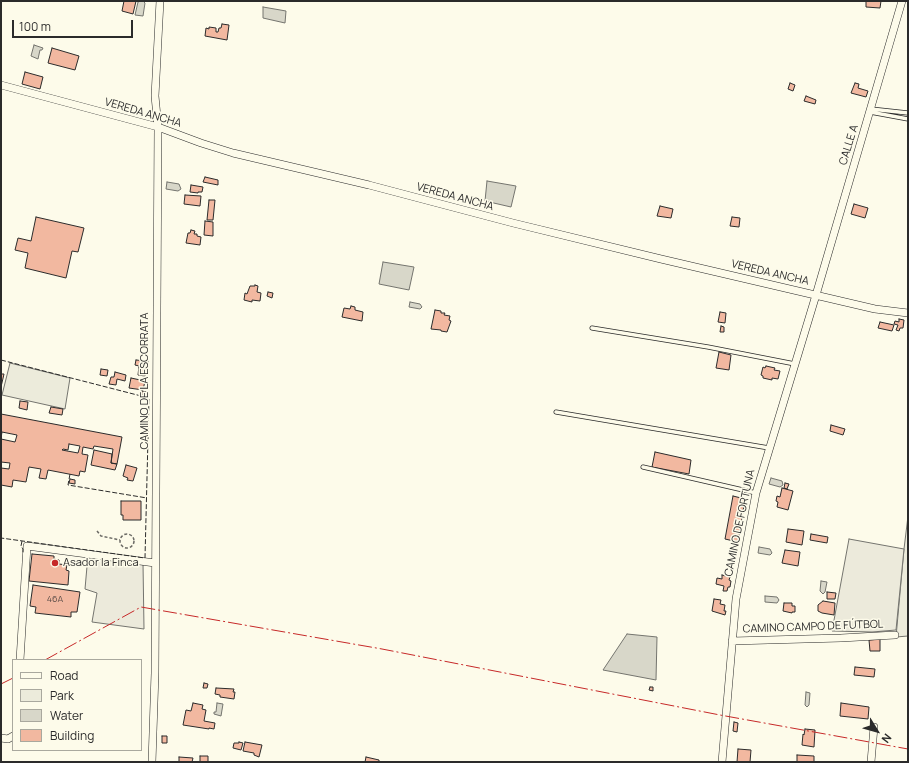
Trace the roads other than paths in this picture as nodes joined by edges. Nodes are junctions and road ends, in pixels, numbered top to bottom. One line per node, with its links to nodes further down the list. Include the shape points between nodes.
1 (160, 1): 7 (street, CAMINO DE LA ESCORRATA, via 155,96)
2 (902, 1): 4 (street, CALLE A)
3 (1, 85): 7 (street, VEREDA ANCHA)
4 (871, 110): 5 (lane); 6 (lane); 8 (street, CALLE A)
5 (908, 113)
6 (908, 119)
7 (158, 127): 8 (street, VEREDA ANCHA, via 233,154); 16 (street, CAMINO DE LA ESCORRATA)
8 (816, 295): 9 (street, VEREDA ANCHA, via 874,309); 11 (street, CAMINO DE FORTUNA)
9 (908, 313)
10 (592, 328): 11 (lane)
11 (795, 364): 13 (street, CAMINO DE FORTUNA)
12 (556, 412): 13 (lane)
13 (769, 448): 15 (street, CAMINO DE FORTUNA)
14 (643, 467): 15 (lane)
15 (756, 493): 18 (street, CAMINO DE FORTUNA, via 736,599)
16 (155, 563): 19 (street, via 27,546); 23 (street, CAMINO DE LA ESCORRATA)
17 (895, 635): 18 (street, CAMINO CAMPO DE FÚTBOL)
18 (732, 641): 24 (street, CAMINO DE FORTUNA)
19 (20, 659)
20 (874, 727): 25 (street)
21 (12, 737): 22 (street)
22 (1, 738)
23 (152, 762)
24 (722, 762)
25 (871, 762)

